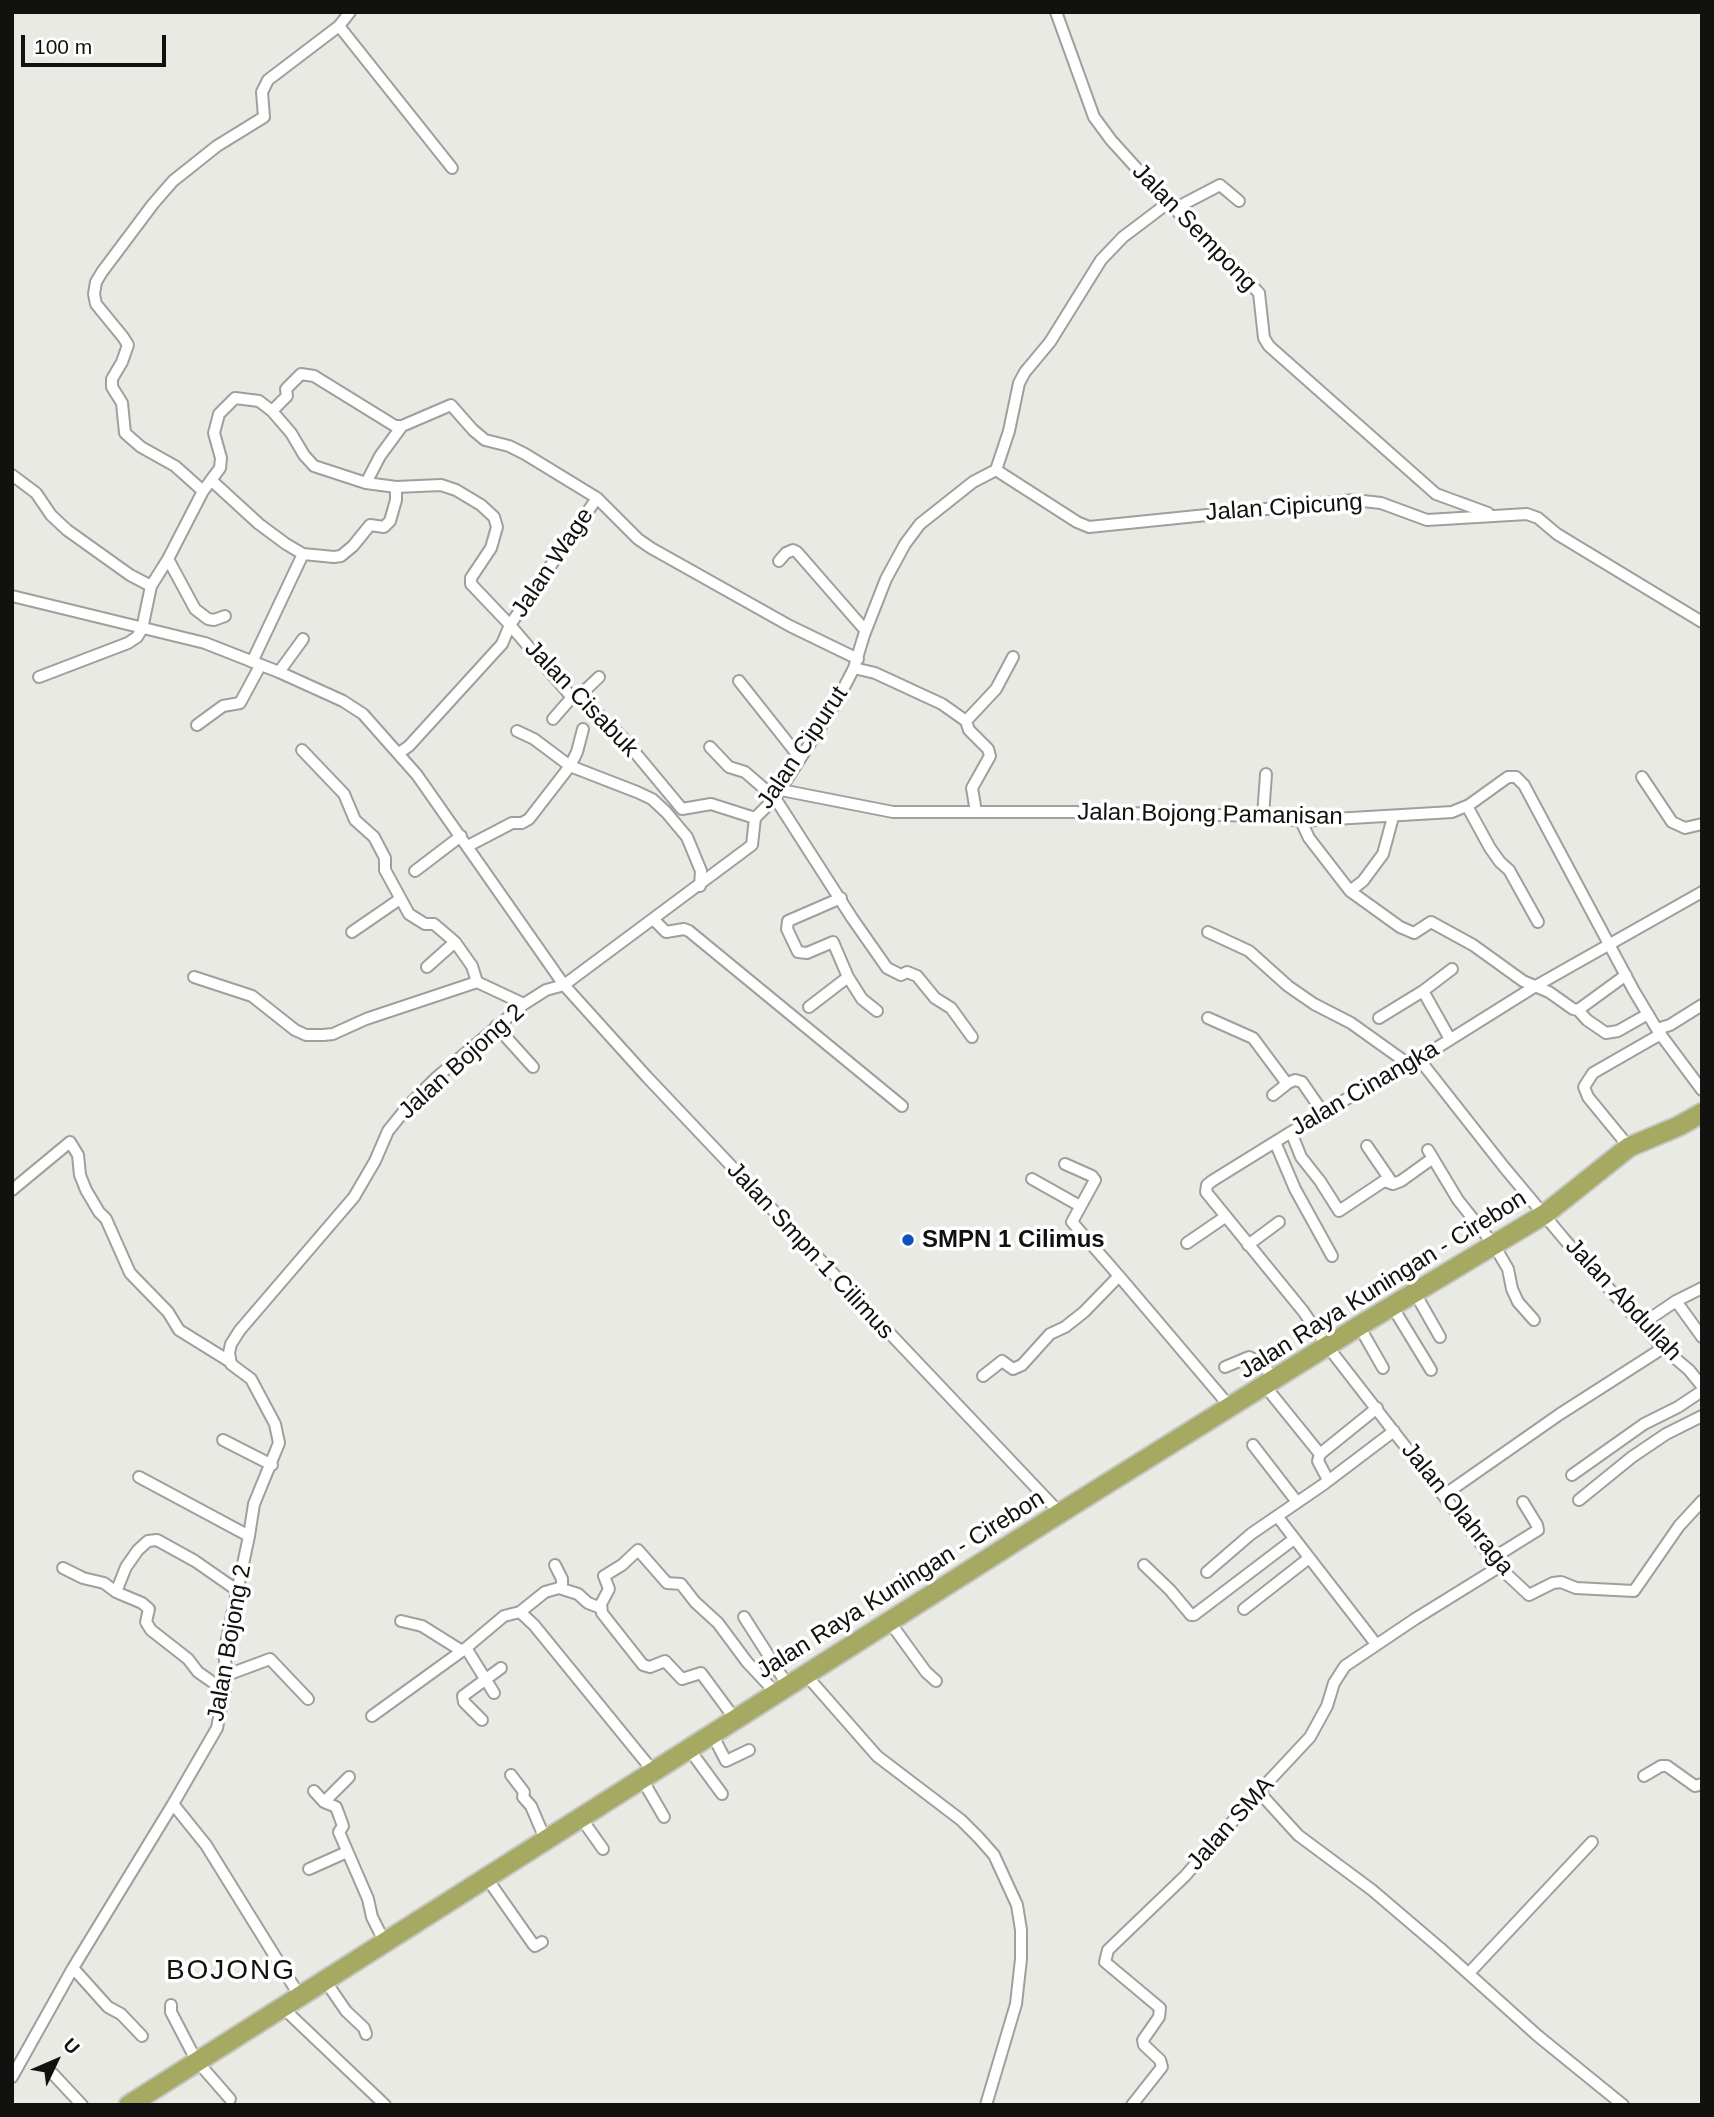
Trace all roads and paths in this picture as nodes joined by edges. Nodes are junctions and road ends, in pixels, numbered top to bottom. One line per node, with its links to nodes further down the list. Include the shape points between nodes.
1 (350, 12): 3 (street)
2 (1056, 12): 6 (street, Jalan Sempong, via 1094,117)
3 (339, 26): 4 (street); 14 (street, via 268,80 262,92 264,117 173,181 96,282 96,304 128,345 112,379 122,403 125,433)
4 (452, 168)
5 (1240, 201): 6 (street, via 1220,185)
6 (1171, 206): 9 (street, via 1123,237 1101,260 1050,342 1025,372); 16 (street, Jalan Sempong, via 1259,293 1264,338 1280,358 1436,494)
7 (272, 411): 8 (street, via 287,396 286,389 307,374 387,422); 11 (street, Jalan Cisabuk, via 258,401 238,398 222,410 214,433 221,464); 12 (street, Jalan Cisabuk, via 314,466)
8 (402, 426): 12 (street); 15 (street, Jalan Wage, via 451,405 485,440 525,454)
9 (996, 470): 16 (street, Jalan Cipicung, via 1090,527 1354,500 1381,503 1427,520); 26 (street, Jalan Cipurut, via 973,482 920,524 886,579)
10 (12, 475): 20 (street, via 36,493 67,530)
11 (211, 480): 14 (street, Jalan Cisabuk); 17 (street, via 258,524)
12 (366, 483): 13 (street, Jalan Cisabuk)
13 (396, 487): 17 (street, via 390,521 384,527 370,525 341,556); 24 (street, Jalan Cisabuk, via 456,489 494,517 498,527 492,548 470,581)
14 (203, 491): 18 (street, Jalan Cisabuk)
15 (597, 498): 24 (street, Jalan Wage); 30 (street, Jalan Wage, via 651,548)
16 (1485, 512): 23 (street, Jalan Cipicung, via 1538,518)
17 (303, 554): 29 (street)
18 (168, 559): 20 (street, Jalan Cisabuk); 22 (street, via 195,609 208,619)
19 (779, 561): 26 (street, via 786,553 797,552)
20 (150, 586): 25 (street)
21 (12, 596): 25 (street, Jalan Smpn 1 Cilimus)
22 (225, 616)
23 (1702, 622)
24 (510, 625): 35 (street, Jalan Cisabuk); 43 (street, Jalan Wage, via 502,644)
25 (142, 629): 29 (street, Jalan Smpn 1 Cilimus, via 205,643); 32 (street, via 134,640)
26 (866, 630): 30 (street, Jalan Cipurut)
27 (303, 639): 31 (street)
28 (1013, 657): 37 (street, via 996,690)
29 (256, 664): 31 (street, Jalan Smpn 1 Cilimus); 38 (street, via 240,704 223,706)
30 (856, 664): 37 (street, Jalan Wage, via 942,704); 44 (street, Jalan Cipurut)
31 (279, 672): 43 (street, Jalan Smpn 1 Cilimus, via 358,710)
32 (39, 677)
33 (599, 677): 35 (street)
34 (739, 681): 44 (street)
35 (576, 696): 36 (street); 53 (street, Jalan Cisabuk, via 622,738 682,809 711,804)
36 (553, 719)
37 (966, 721): 50 (street, Jalan Wage, via 990,756 972,788)
38 (197, 725)
39 (583, 729): 45 (street)
40 (517, 731): 45 (street)
41 (710, 747): 48 (street, via 729,767)
42 (302, 750): 63 (street, via 344,794 355,820 374,837)
43 (399, 753): 56 (street, Jalan Smpn 1 Cilimus)
44 (800, 758): 48 (street, Jalan Cipurut)
45 (570, 766): 57 (street, via 529,819); 59 (street, via 637,792 659,806 687,837 701,871)
46 (1266, 774): 51 (street)
47 (1642, 777): 55 (street, via 1672,822 1685,828)
48 (778, 794): 50 (street, Jalan Bojong Pamanisan, via 893,812); 53 (street, Jalan Cipurut); 62 (street)
49 (1467, 806): 52 (street, Jalan Bojong Pamanisan, via 1436,815); 65 (street); 69 (street, Jalan Bojong Pamanisan, via 1508,777 1520,779)
50 (976, 812): 51 (street, Jalan Bojong Pamanisan)
51 (1263, 816): 54 (street, Jalan Bojong Pamanisan)
52 (1392, 817): 54 (street, Jalan Bojong Pamanisan); 60 (street, via 1383,854)
53 (755, 818): 59 (street, Jalan Cipurut, via 752,845)
54 (1301, 821): 60 (street)
55 (1702, 824)
56 (461, 836): 57 (street, Jalan Smpn 1 Cilimus); 58 (street)
57 (468, 846): 76 (street, Jalan Smpn 1 Cilimus)
58 (415, 871)
59 (700, 886): 64 (street, Jalan Cipurut)
60 (1350, 891): 77 (street, via 1410,932 1431,922)
61 (1702, 892): 69 (street, Jalan Cinangka)
62 (841, 898): 73 (street, via 788,921 786,929 798,952 833,942); 89 (street, via 887,968 917,976 935,998 951,1008)
63 (400, 899): 66 (street); 68 (street, via 413,917 434,924)
64 (654, 920): 76 (street, Jalan Cipurut); 97 (street, via 666,932 689,931)
65 (1538, 922)
66 (352, 932)
67 (1208, 932): 92 (street, via 1249,951 1288,986)
68 (456, 943): 70 (street); 75 (street)
69 (1611, 945): 72 (street, Jalan Bojong Pamanisan); 77 (street, Jalan Cinangka)
70 (427, 967)
71 (1452, 969): 78 (street)
72 (1626, 975): 82 (street); 84 (street, Jalan Bojong Pamanisan)
73 (848, 977): 81 (street); 83 (street, via 862,999)
74 (194, 978): 75 (street, via 252,996 306,1035 333,1034)
75 (477, 982): 79 (street)
76 (565, 985): 79 (street, Jalan Bojong 2); 151 (street, Jalan Smpn 1 Cilimus)
77 (1534, 987): 82 (street); 90 (street, Jalan Cinangka)
78 (1423, 991): 86 (street); 90 (street)
79 (524, 1004): 87 (street, Jalan Bojong 2)
80 (1702, 1005): 88 (street)
81 (809, 1007)
82 (1578, 1010): 84 (street, via 1606,1033)
83 (877, 1011)
84 (1648, 1014): 88 (street, Jalan Bojong Pamanisan)
85 (1208, 1018): 94 (street, via 1253,1038)
86 (1378, 1018)
87 (496, 1026): 93 (street); 128 (street, Jalan Bojong 2, via 408,1105 388,1131 350,1201 240,1330 231,1344)
88 (1659, 1031): 95 (street, Jalan Bojong Pamanisan); 103 (street, via 1593,1073 1584,1087)
89 (972, 1037)
90 (1450, 1039): 91 (street, Jalan Cinangka)
91 (1419, 1059): 92 (street, Jalan Cinangka); 109 (street, Jalan Abdullah)
92 (1407, 1063): 99 (street, Jalan Cinangka)
93 (533, 1067)
94 (1288, 1083): 96 (street); 99 (street, via 1302,1082)
95 (1702, 1090)
96 (1273, 1095)
97 (902, 1106)
98 (1702, 1113): 103 (highway, Jalan Raya Kuningan - Cirebon)
99 (1324, 1114): 100 (street, Jalan Cinangka)
100 (1291, 1132): 101 (street, Jalan Cinangka); 106 (street, via 1301,1157 1339,1211 1384,1181)
101 (1275, 1142): 110 (street, Jalan Cinangka, via 1207,1185 1209,1199); 115 (street, via 1299,1198)
102 (1367, 1146): 106 (street)
103 (1629, 1147): 109 (highway, Jalan Raya Kuningan - Cirebon)
104 (1065, 1164): 108 (street, via 1095,1180)
105 (1032, 1179): 108 (street)
106 (1393, 1184): 114 (street, via 1431,1154 1463,1207)
107 (12, 1189): 128 (street, via 70,1142 78,1154 86,1190 106,1219 130,1273 179,1330)
108 (1080, 1206): 116 (street, via 1073,1224)
109 (1545, 1214): 114 (highway, Jalan Raya Kuningan - Cirebon); 122 (street, Jalan Abdullah)
110 (1225, 1217): 112 (street); 113 (street, Jalan Cinangka)
111 (1279, 1222): 113 (street)
112 (1187, 1243)
113 (1248, 1245): 126 (street, Jalan Cinangka)
114 (1494, 1245): 118 (highway, Jalan Raya Kuningan - Cirebon); 121 (street, via 1508,1269 1518,1302)
115 (1332, 1256)
116 (1119, 1276): 132 (street, via 1022,1365 1013,1369 1002,1361); 135 (street)
117 (1702, 1288): 119 (street)
118 (1415, 1293): 120 (highway, Jalan Raya Kuningan - Cirebon); 124 (street)
119 (1676, 1301): 122 (street); 125 (street)
120 (1392, 1306): 123 (highway, Jalan Raya Kuningan - Cirebon); 131 (street)
121 (1534, 1320)
122 (1642, 1324): 127 (street, Jalan Abdullah)
123 (1359, 1326): 126 (highway, Jalan Raya Kuningan - Cirebon); 130 (street)
124 (1440, 1337)
125 (1702, 1337)
126 (1328, 1347): 133 (highway, Jalan Raya Kuningan - Cirebon); 136 (street, Jalan Olahraga)
127 (1663, 1348): 134 (street, Jalan Abdullah, via 1689,1370); 146 (street)
128 (229, 1361): 142 (street, Jalan Bojong 2, via 251,1379 275,1424 279,1443)
129 (1225, 1367): 133 (street, via 1249,1356 1261,1363)
130 (1383, 1368)
131 (1431, 1370)
132 (983, 1376)
133 (1270, 1382): 135 (highway, Jalan Raya Kuningan - Cirebon); 141 (street)
134 (1702, 1389): 143 (street)
135 (1231, 1408): 151 (highway, Jalan Raya Kuningan - Cirebon)
136 (1377, 1408): 138 (street, Jalan Olahraga); 141 (street)
137 (1702, 1416): 147 (street, via 1666,1434)
138 (1394, 1431): 145 (street); 146 (street, Jalan Olahraga)
139 (223, 1440): 142 (street)
140 (1253, 1444): 148 (street)
141 (1320, 1454): 145 (street, via 1318,1461)
142 (272, 1465): 153 (street, Jalan Bojong 2, via 254,1504)
143 (1572, 1475)
144 (139, 1477): 153 (street)
145 (1328, 1480): 148 (street)
146 (1444, 1495): 156 (street, Jalan Olahraga)
147 (1579, 1500)
148 (1297, 1502): 152 (street)
149 (1523, 1502): 156 (street, Jalan SMA, via 1538,1530)
150 (1699, 1508): 156 (street, Jalan Olahraga, via 1679,1526 1634,1591 1553,1583 1529,1595)
151 (1059, 1513): 169 (highway, Jalan Raya Kuningan - Cirebon)
152 (1277, 1516): 154 (street); 160 (street)
153 (250, 1536): 162 (street, Jalan Bojong 2)
154 (1294, 1539): 155 (street); 158 (street, via 1194,1615)
155 (1309, 1558): 165 (street); 170 (street)
156 (1496, 1563): 170 (street, Jalan SMA)
157 (555, 1565): 161 (street, via 562,1580)
158 (1144, 1565)
159 (63, 1568): 163 (street)
160 (1207, 1572)
161 (559, 1588): 164 (street); 166 (street, via 545,1592)
162 (238, 1591): 163 (street, via 157,1540 138,1550); 173 (street, Jalan Bojong 2, via 224,1653)
163 (116, 1592): 178 (street, via 149,1609 147,1625)
164 (601, 1608): 177 (street, via 609,1588 604,1576 640,1550 667,1583 681,1584 747,1662); 182 (street, via 643,1665 665,1661 681,1679 701,1673)
165 (1244, 1609)
166 (520, 1612): 171 (street, via 504,1616); 188 (street)
167 (744, 1616): 177 (street)
168 (401, 1621): 171 (street, via 422,1626)
169 (889, 1621): 174 (highway, Jalan Raya Kuningan - Cirebon); 176 (street)
170 (1376, 1644): 193 (street, Jalan SMA, via 1345,1666 1310,1737)
171 (464, 1650): 175 (street); 181 (street)
172 (501, 1668): 175 (street)
173 (227, 1675): 178 (street, Jalan Bojong 2); 180 (street, via 270,1659)
174 (806, 1675): 177 (highway, Jalan Raya Kuningan - Cirebon); 222 (street, via 877,1756 979,1838 994,1855 1017,1905 1021,1930 1018,1992)
175 (485, 1679): 179 (street); 183 (street, via 463,1696)
176 (936, 1681)
177 (782, 1690): 182 (highway, Jalan Raya Kuningan - Cirebon)
178 (225, 1691): 196 (street, Jalan Bojong 2, via 217,1728)
179 (495, 1693)
180 (308, 1699)
181 (372, 1716)
182 (735, 1719): 184 (highway, Jalan Raya Kuningan - Cirebon)
183 (482, 1720)
184 (712, 1734): 185 (highway, Jalan Raya Kuningan - Cirebon); 186 (street, via 726,1761)
185 (689, 1749): 188 (highway, Jalan Raya Kuningan - Cirebon); 194 (street)
186 (750, 1750)
187 (511, 1775): 199 (street, via 524,1791)
188 (648, 1775): 197 (street); 198 (highway, Jalan Raya Kuningan - Cirebon)
189 (1644, 1776): 191 (street, via 1667,1766 1695,1786)
190 (349, 1777): 195 (street)
191 (1702, 1784)
192 (314, 1791): 195 (street)
193 (1259, 1792): 208 (street, via 1298,1835); 223 (street, Jalan SMA, via 1185,1876 1108,1950 1105,1962 1160,2008 1143,2039 1162,2067)
194 (722, 1794)
195 (324, 1802): 202 (street, via 336,1807)
196 (173, 1804): 207 (street, Jalan Bojong 2); 210 (street, via 206,1845)
197 (664, 1817)
198 (581, 1818): 199 (highway, Jalan Raya Kuningan - Cirebon); 201 (street)
199 (546, 1840): 204 (highway, Jalan Raya Kuningan - Cirebon)
200 (1592, 1842): 208 (street)
201 (603, 1849)
202 (347, 1852): 203 (street); 205 (street)
203 (309, 1869)
204 (486, 1877): 205 (highway, Jalan Raya Kuningan - Cirebon); 206 (street, via 533,1944)
205 (384, 1941): 209 (highway, Jalan Raya Kuningan - Cirebon)
206 (542, 1942)
207 (73, 1968): 214 (street); 217 (street, Jalan Bojong 2)
208 (1469, 1973): 224 (street)
209 (324, 1979): 210 (highway, Jalan Raya Kuningan - Cirebon); 213 (street)
210 (299, 1995): 212 (highway, Jalan Raya Kuningan - Cirebon)
211 (171, 2005): 215 (street)
212 (282, 2007): 215 (highway, Jalan Raya Kuningan - Cirebon); 221 (street)
213 (366, 2034)
214 (142, 2036)
215 (196, 2060): 218 (street); 220 (highway, Jalan Raya Kuningan - Cirebon)
216 (53, 2074): 219 (street)
217 (12, 2077)
218 (230, 2099)
219 (82, 2105)
220 (129, 2105)
221 (385, 2105)
222 (986, 2105)
223 (1132, 2105)
224 (1623, 2105)

